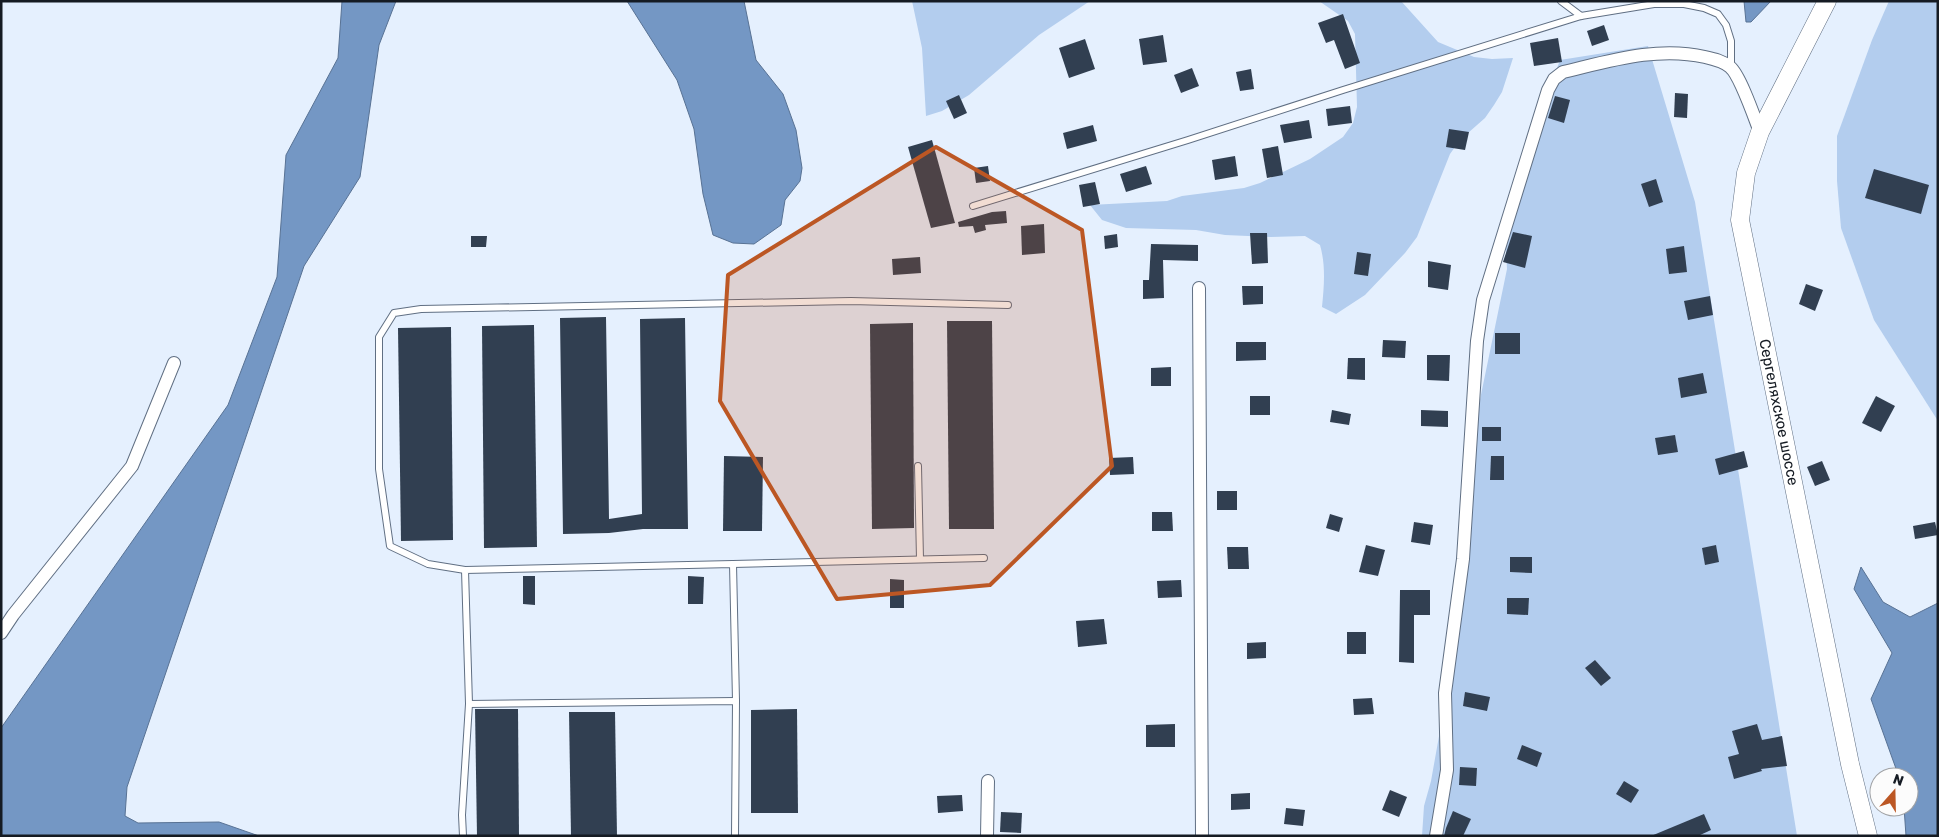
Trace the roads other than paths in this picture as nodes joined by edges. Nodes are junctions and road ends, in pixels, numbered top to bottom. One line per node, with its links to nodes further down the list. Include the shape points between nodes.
1 (1561, 1): 3 (lane)
2 (1827, 1): 5 (main road, Сергеляхское шоссе)
3 (1582, 16): 4 (lane, via 1654,4 1704,8 1718,14 1726,24); 6 (lane)
4 (1731, 68): 5 (street, via 1746,95); 23 (street, via 1719,60 1701,56 1644,54 1563,72 1554,78 1548,90 1483,300 1463,559 1444,693 1447,770)
5 (1760, 132): 24 (main road, Сергеляхское шоссе, via 1746,173 1740,220 1850,764)
6 (973, 206)
7 (1199, 288): 22 (street)
8 (1008, 304): 14 (lane, via 851,300 421,309 394,314 379,337 379,468 390,546 428,564)
9 (174, 363): 15 (street, via 132,466)
10 (918, 466): 11 (lane)
11 (920, 558): 12 (lane); 13 (lane)
12 (984, 558)
13 (733, 564): 14 (lane); 16 (lane)
14 (465, 570): 17 (lane)
15 (1, 633)
16 (736, 701): 17 (lane); 20 (lane)
17 (469, 704): 19 (lane)
18 (988, 781): 21 (street)
19 (462, 836)
20 (735, 836)
21 (987, 836)
22 (1202, 836)
23 (1436, 836)
24 (1868, 836)

